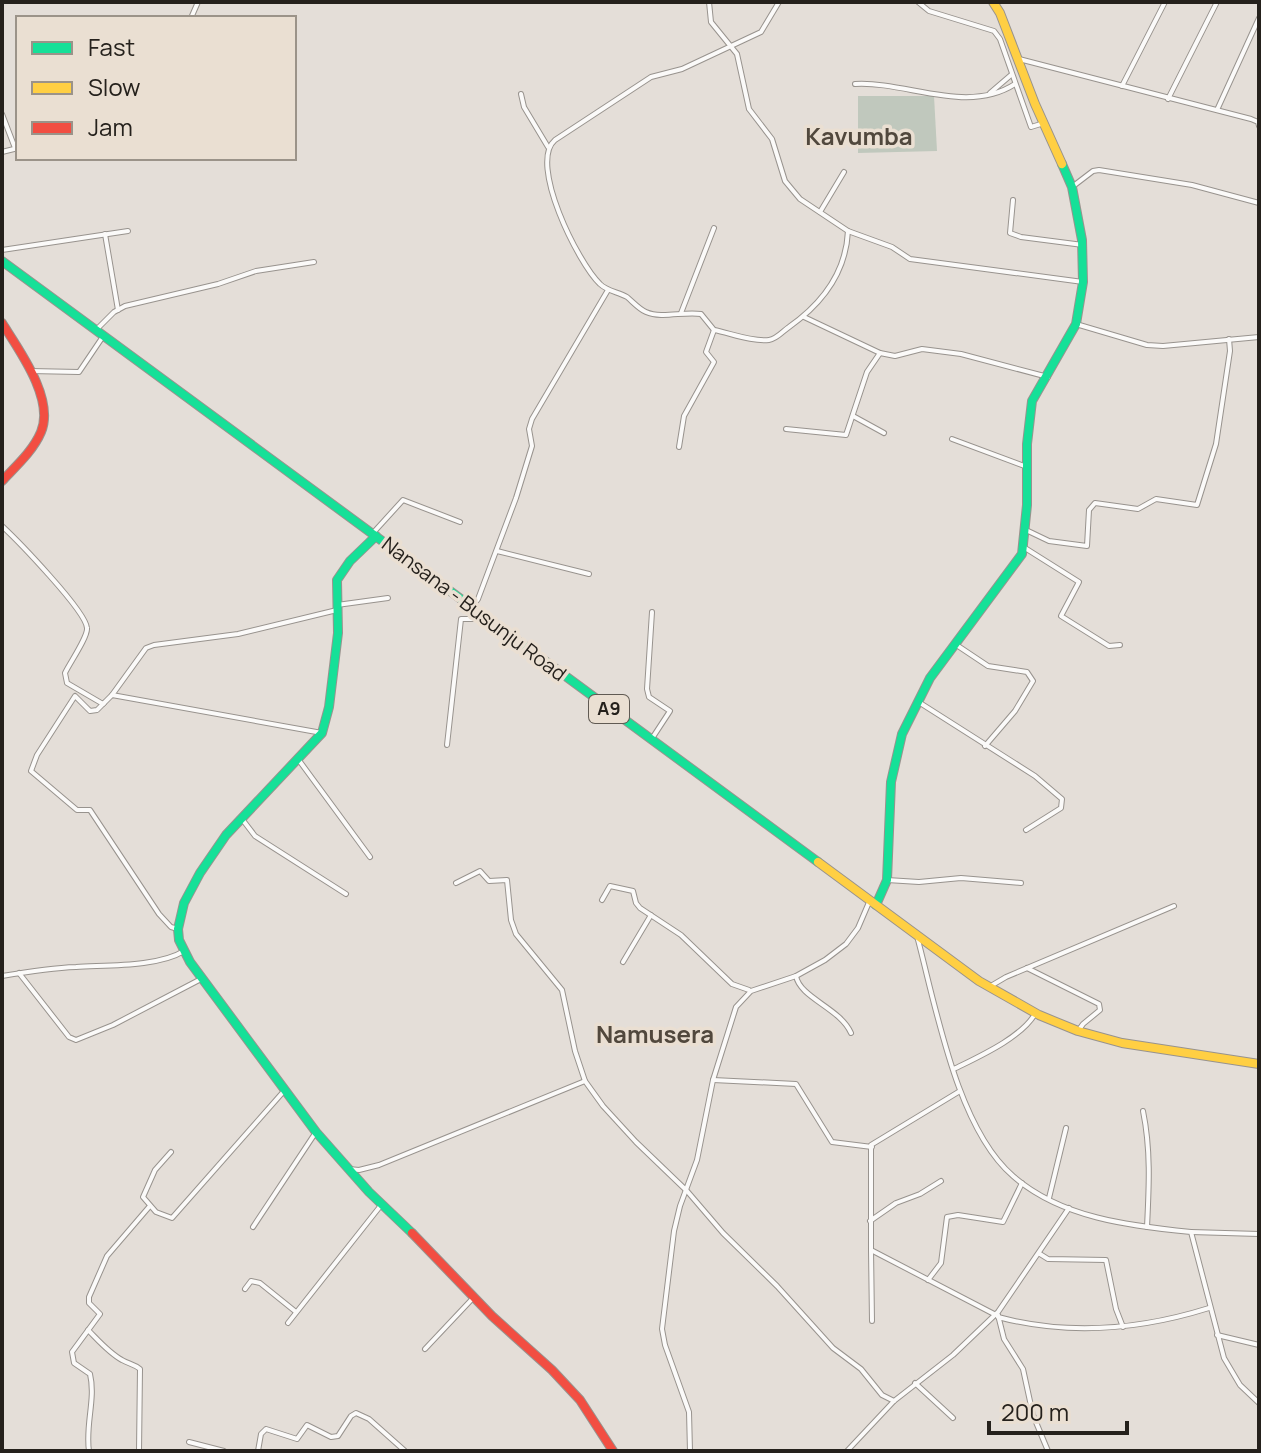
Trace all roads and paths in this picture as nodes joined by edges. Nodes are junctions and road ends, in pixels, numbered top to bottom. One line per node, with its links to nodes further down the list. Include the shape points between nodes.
1 (709, 2): 8 (street, via 711,22)
2 (779, 2): 8 (street, via 761,32)
3 (918, 2): 10 (street, via 929,11 994,31)
4 (993, 2): 9 (street)
5 (1165, 2): 13 (street)
6 (1217, 2): 16 (street)
7 (1259, 18): 17 (street)
8 (730, 46): 21 (street, via 640,83); 28 (street, via 737,54 749,109 772,139 785,181)
9 (1019, 59): 13 (street); 19 (street)
10 (1011, 75): 12 (street); 15 (street)
11 (855, 84): 15 (street)
12 (1015, 84): 15 (street); 19 (street, via 1031,127)
13 (1122, 86): 16 (street)
14 (521, 94): 21 (street)
15 (985, 96)
16 (1168, 99): 17 (street)
17 (1217, 110): 20 (street, via 1255,120)
18 (2, 114): 22 (street)
19 (1044, 123): 25 (street)
20 (1259, 126)
21 (548, 147): 38 (street, via 547,171 567,232 593,277)
22 (16, 148): 23 (street)
23 (2, 152)
24 (844, 172): 28 (street)
25 (1072, 187): 27 (street, via 1099,170 1192,185); 33 (street)
26 (1013, 200): 33 (street, via 1010,233)
27 (1259, 203)
28 (820, 212): 31 (street)
29 (714, 228): 40 (street)
30 (128, 231): 32 (street)
31 (848, 231): 37 (street, via 910,259); 41 (street, via 843,265)
32 (105, 234): 34 (street); 39 (street)
33 (1083, 245): 37 (street)
34 (2, 250)
35 (2, 261): 45 (street, Nansana - Busunju Road / A9)
36 (314, 262): 39 (street, via 256,271)
37 (1083, 282): 43 (street)
38 (608, 290): 40 (street, via 647,313); 63 (street, via 532,419 532,446)
39 (118, 310): 45 (street)
40 (681, 313): 44 (street, via 701,314)
41 (804, 317): 44 (street, via 771,340); 48 (street)
42 (2, 323): 49 (street)
43 (1076, 324): 47 (street, via 1147,345); 50 (street)
44 (714, 330): 55 (street, via 706,352 714,362 688,407)
45 (100, 333): 49 (street, via 79,372); 61 (street, Nansana - Busunju Road / A9)
46 (1259, 337): 47 (street)
47 (1229, 339): 60 (street, via 1216,444 1197,505 1156,499 1138,509 1095,503 1089,510 1087,546 1049,541)
48 (880, 353): 50 (street, via 895,356 922,349 961,354); 51 (street, via 867,372)
49 (30, 371): 57 (street, via 43,400 43,427)
50 (1048, 377): 56 (street, via 1032,401)
51 (853, 416): 52 (street, via 843,436); 53 (street)
52 (786, 429)
53 (884, 433)
54 (952, 439): 56 (street)
55 (679, 447)
56 (1027, 467): 60 (street)
57 (2, 481)
58 (460, 522): 61 (street, via 403,500)
59 (2, 526): 74 (street, via 87,625 65,680)
60 (1026, 530): 62 (street)
61 (375, 534): 66 (street, via 340,573); 67 (street, Nansana - Busunju Road / A9)
62 (1025, 548): 70 (street); 71 (street, via 1079,582 1061,616 1109,646)
63 (497, 551): 64 (street); 67 (street)
64 (589, 574)
65 (388, 598): 66 (street)
66 (337, 608): 72 (street, via 238,634 146,648); 75 (street)
67 (471, 608): 69 (street, Nansana - Busunju Road / A9)
68 (652, 612): 76 (street, via 647,689 649,697 670,711)
69 (481, 614): 76 (street, Nansana - Busunju Road / A9); 77 (street, via 461,619)
70 (955, 644): 73 (street); 78 (street, via 988,666 1027,672 1033,681)
71 (1120, 645)
72 (112, 695): 74 (street); 75 (street)
73 (917, 701): 78 (street); 83 (street, via 902,734 891,782)
74 (104, 703): 91 (street, via 90,711 75,696 31,771 77,810 90,810 159,914)
75 (322, 733): 79 (street)
76 (651, 740): 88 (street, Nansana - Busunju Road / A9)
77 (447, 745)
78 (985, 746): 81 (street, via 1063,801 1061,808)
79 (298, 759): 80 (street); 82 (street)
80 (242, 819): 86 (street, via 255,836); 91 (street, via 200,873)
81 (1026, 830)
82 (370, 857)
83 (887, 880): 85 (street); 88 (street)
84 (456, 883): 108 (street, via 478,871 489,881 507,880 516,934 562,990)
85 (1021, 883)
86 (346, 894)
87 (602, 900): 90 (street, via 615,885 633,891 636,903)
88 (873, 902): 92 (street, Nansana - Busunju Road / A9); 98 (street, via 846,944)
89 (1174, 906): 95 (street)
90 (651, 915): 94 (street); 101 (street, via 681,935 732,984)
91 (178, 929): 93 (street)
92 (917, 936): 100 (street, Nansana - Busunju Road / A9); 106 (street)
93 (184, 951): 96 (street, via 170,960); 99 (street)
94 (623, 962)
95 (1027, 968): 100 (street); 103 (street, via 1099,1004 1100,1010)
96 (19, 973): 97 (street); 99 (street, via 76,1040)
97 (2, 976)
98 (796, 976): 101 (street); 104 (street)
99 (204, 977): 109 (street)
100 (989, 987): 102 (street, Nansana - Busunju Road / A9)
101 (751, 991): 107 (street, via 736,1007)
102 (1035, 1014): 103 (street, Nansana - Busunju Road / A9); 106 (street, via 989,1051)
103 (1078, 1031): 105 (street, Nansana - Busunju Road / A9)
104 (851, 1033)
105 (1259, 1064)
106 (954, 1069): 110 (street)
107 (713, 1080): 114 (street, via 796,1084 832,1142); 119 (street)
108 (585, 1081): 116 (street, via 379,1165); 119 (street, via 636,1142)
109 (284, 1091): 113 (street); 122 (street, via 177,1215 167,1218)
110 (960, 1091): 114 (street); 118 (street, via 985,1144)
111 (1143, 1111): 126 (street, via 1150,1159)
112 (1066, 1128): 120 (street)
113 (316, 1132): 116 (street); 125 (street)
114 (872, 1147): 124 (street)
115 (171, 1152): 122 (street, via 146,1187 143,1197)
116 (349, 1169): 121 (street)
117 (941, 1181): 124 (street)
118 (1022, 1183): 120 (street); 131 (street, via 1003,1222 947,1217 941,1263)
119 (687, 1191): 145 (street, via 833,1348); 155 (street, via 674,1231 662,1337 689,1412)
120 (1049, 1198): 123 (street)
121 (382, 1204): 133 (street); 135 (street)
122 (149, 1207): 140 (street, via 107,1256 89,1297 100,1314)
123 (1069, 1208): 126 (street); 130 (street)
124 (870, 1221): 129 (street)
125 (253, 1227)
126 (1147, 1227): 127 (street)
127 (1191, 1232): 128 (street); 134 (street)
128 (1259, 1234)
129 (871, 1250): 131 (street); 137 (street)
130 (1039, 1253): 136 (street); 139 (street, via 1048,1259 1106,1260)
131 (928, 1280): 136 (street)
132 (245, 1289): 135 (street, via 251,1281 260,1283)
133 (474, 1297): 143 (street); 154 (street, via 580,1400)
134 (1209, 1308): 139 (street); 141 (street)
135 (296, 1312): 138 (street)
136 (997, 1315): 139 (street, via 1032,1326 1073,1330); 144 (street); 157 (street, via 1004,1339 1023,1369)
137 (872, 1321)
138 (288, 1323)
139 (1123, 1327)
140 (88, 1330): 149 (street, via 72,1358 90,1374 92,1384); 150 (street, via 122,1360 139,1366)
141 (1217, 1335): 142 (street); 146 (street, via 1229,1370)
142 (1259, 1345)
143 (425, 1349)
144 (915, 1383): 145 (street); 147 (street)
145 (894, 1401): 156 (street)
146 (1259, 1403)
147 (953, 1418)
148 (189, 1442): 151 (street)
149 (89, 1451)
150 (139, 1451)
151 (224, 1451)
152 (258, 1451): 153 (street, via 266,1429 297,1439 307,1425 338,1436 356,1413)
153 (405, 1451)
154 (613, 1451)
155 (690, 1451)
156 (847, 1451)
157 (1048, 1451)

